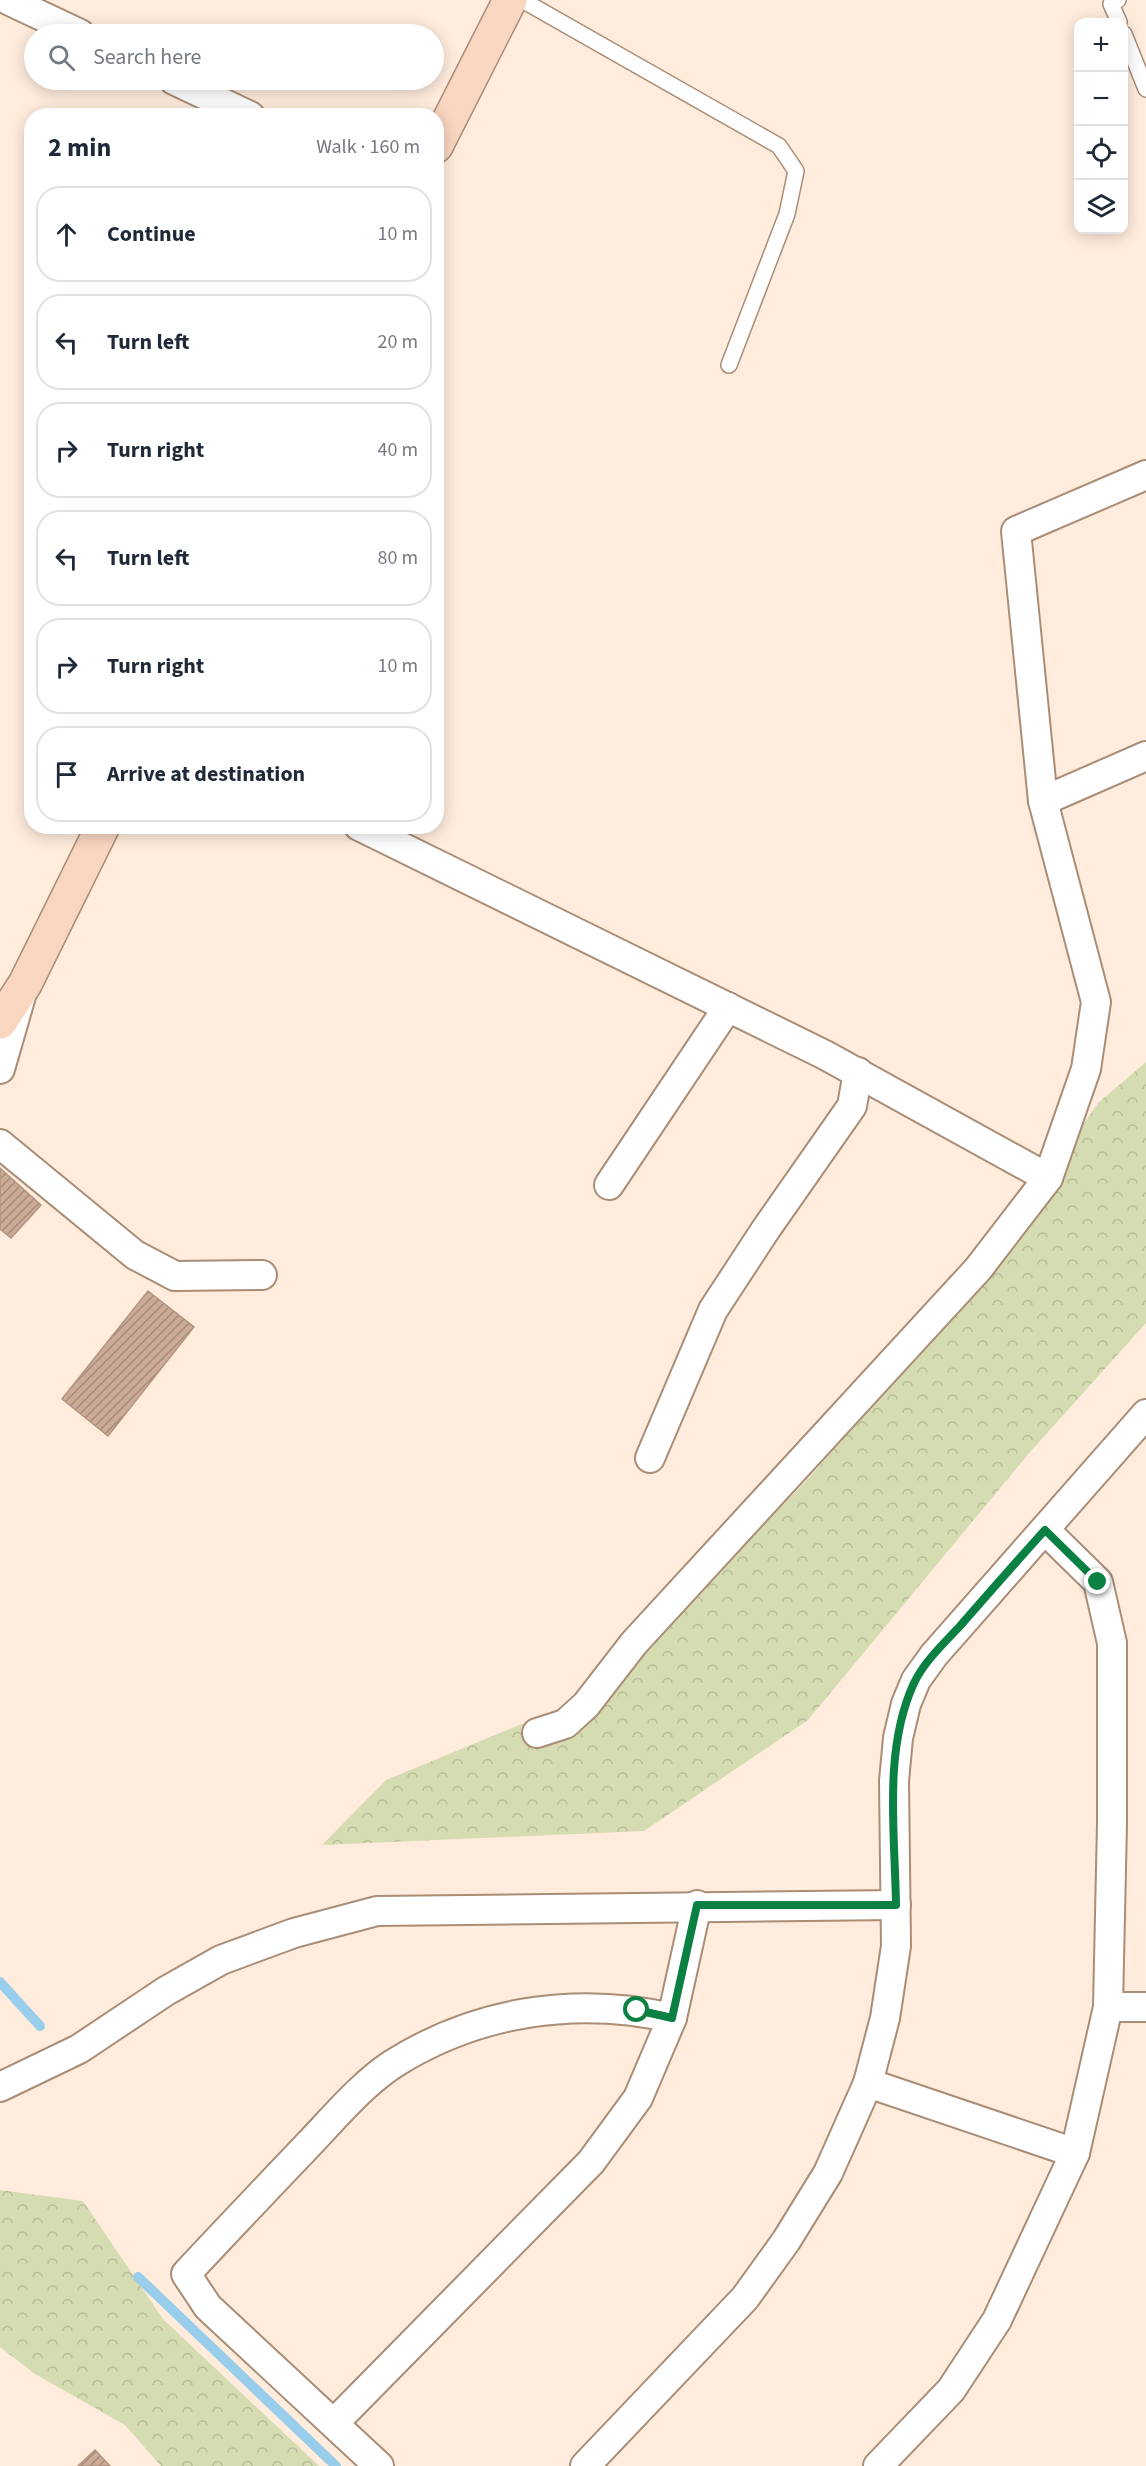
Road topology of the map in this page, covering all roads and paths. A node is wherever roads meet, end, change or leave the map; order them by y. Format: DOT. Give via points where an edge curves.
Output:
graph roads {
  1 [pos="8,0"];
  2 [pos="510,0"];
  3 [pos="522,0"];
  4 [pos="1118,0"];
  5 [pos="1117,18"];
  6 [pos="59,24"];
  7 [pos="1128,44"];
  8 [pos="1146,89"];
  9 [pos="195,90"];
  10 [pos="233,108"];
  11 [pos="444,130"];
  12 [pos="729,365"];
  13 [pos="1146,475"];
  14 [pos="1146,756"];
  15 [pos="1043,801"];
  16 [pos="99,834"];
  17 [pos="375,834"];
  18 [pos="25,984"];
  19 [pos="728,1007"];
  20 [pos="0,1022"];
  21 [pos="0,1069"];
  22 [pos="858,1072"];
  23 [pos="0,1144"];
  24 [pos="1048,1178"];
  25 [pos="609,1185"];
  26 [pos="262,1275"];
  27 [pos="1146,1414"];
  28 [pos="650,1458"];
  29 [pos="1045,1530"];
  30 [pos="537,1733"];
  31 [pos="697,1905"];
  32 [pos="896,1905"];
  33 [pos="1108,2007"];
  34 [pos="1146,2007"];
  35 [pos="672,2018"];
  36 [pos="868,2083"];
  37 [pos="0,2087"];
  38 [pos="1076,2153"];
  39 [pos="334,2423"];
  40 [pos="379,2466"];
  41 [pos="585,2466"];
  42 [pos="878,2466"];
  1 -- 6 [label="street"];
  2 -- 11 [label="street"];
  3 -- 12 [label="lane" via="779,146 796,171 787,214"];
  4 -- 5 [label="lane" via="1111,4"];
  7 -- 8 [label="lane"];
  9 -- 10 [label="street"];
  13 -- 15 [label="street" via="1016,531"];
  14 -- 15 [label="street"];
  15 -- 24 [label="street" via="1096,1002 1086,1069"];
  16 -- 18 [label="street"];
  17 -- 19 [label="street"];
  18 -- 20 [label="street"];
  18 -- 21 [label="street"];
  19 -- 22 [label="street"];
  19 -- 25 [label="street"];
  22 -- 24 [label="street"];
  22 -- 28 [label="street" via="852,1106 713,1310"];
  23 -- 26 [label="street" via="135,1255 175,1276"];
  24 -- 30 [label="street" via="978,1269 634,1643 586,1705 565,1724"];
  27 -- 29 [label="street"];
  29 -- 32 [label="street" via="934,1655 916,1680 906,1704 894,1781"];
  29 -- 33 [label="street" via="1098,1582 1112,1643"];
  31 -- 32 [label="street"];
  31 -- 35 [label="street"];
  31 -- 37 [label="street" via="377,1911 294,1933 221,1960 79,2049"];
  32 -- 36 [label="street" via="896,1946 888,1998"];
  33 -- 34 [label="street"];
  33 -- 38 [label="street"];
  35 -- 39 [label="street" via="638,2098 591,2162"];
  35 -- 39 [label="street" via="637,2010 571,2007 502,2016 445,2036 392,2065 353,2098 186,2274 208,2307"];
  36 -- 38 [label="street"];
  36 -- 41 [label="street" via="828,2173 745,2298"];
  38 -- 42 [label="street" via="997,2320 951,2390"];
  39 -- 40 [label="street"];
}
